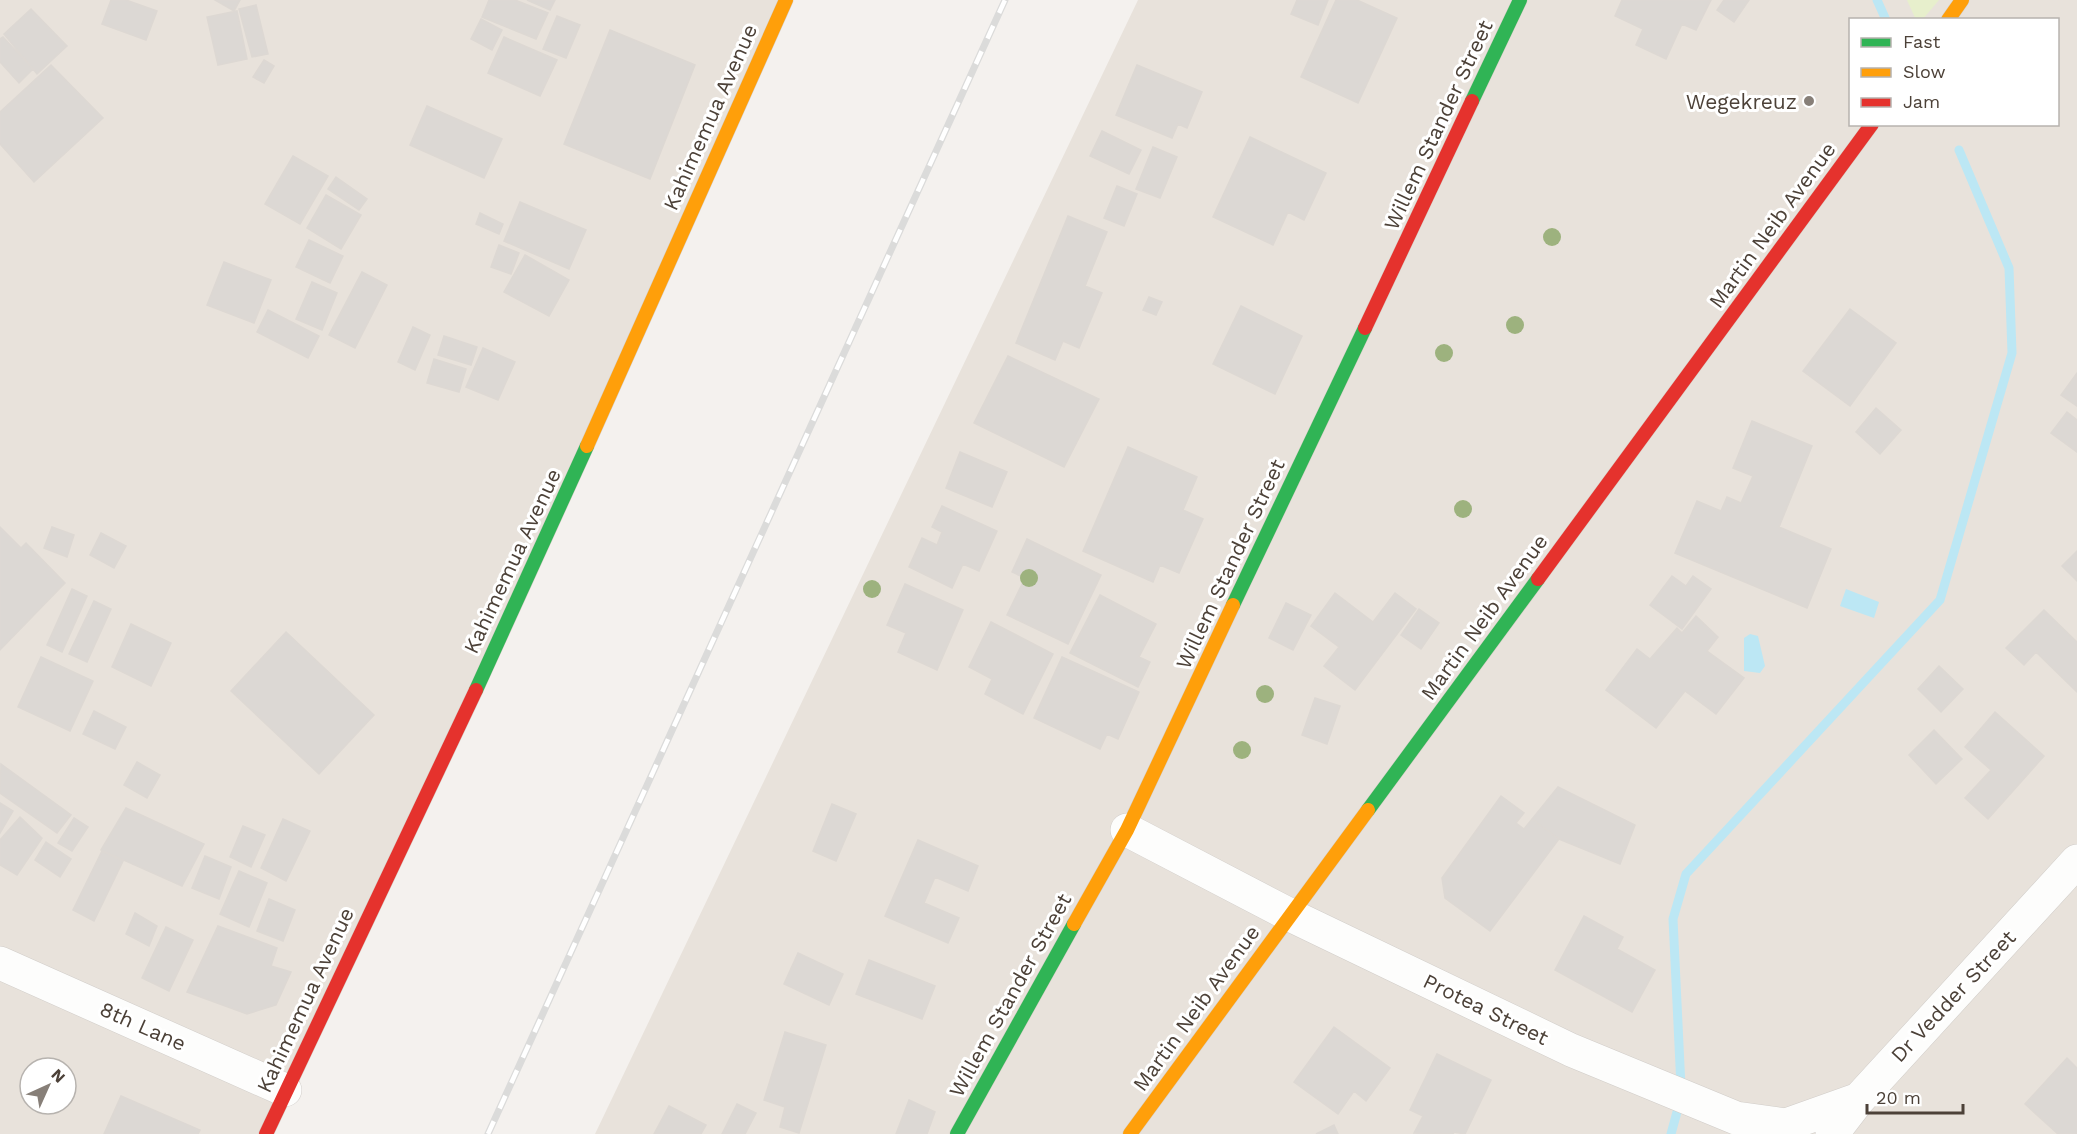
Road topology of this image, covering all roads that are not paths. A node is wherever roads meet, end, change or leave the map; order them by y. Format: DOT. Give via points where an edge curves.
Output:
graph roads {
  1 [pos="786,0"];
  2 [pos="1520,0"];
  3 [pos="1962,0"];
  4 [pos="1949,18"];
  5 [pos="1871,126"];
  6 [pos="1127,830"];
  7 [pos="2077,861"];
  8 [pos="1290,915"];
  9 [pos="0,963"];
  10 [pos="285,1090"];
  11 [pos="1859,1099"];
  12 [pos="266,1134"];
  13 [pos="957,1134"];
  14 [pos="1130,1134"];
  15 [pos="1832,1134"];
  1 -- 10 [label="street, Kahimemua Avenue" via="524,589"];
  2 -- 6 [label="street, Willem Stander Street"];
  3 -- 4 [label="street"];
  5 -- 8 [label="street, Martin Neib Avenue"];
  6 -- 8 [label="street, Protea Street"];
  6 -- 13 [label="street, Willem Stander Street"];
  7 -- 11 [label="street, Dr Vedder Street"];
  8 -- 11 [label="street, Protea Street" via="1571,1050 1736,1118 1786,1125"];
  8 -- 14 [label="street, Martin Neib Avenue"];
  9 -- 10 [label="street, 8th Lane"];
  10 -- 12 [label="street, Kahimemua Avenue"];
  11 -- 15 [label="street, Dr Vedder Street"];
}
